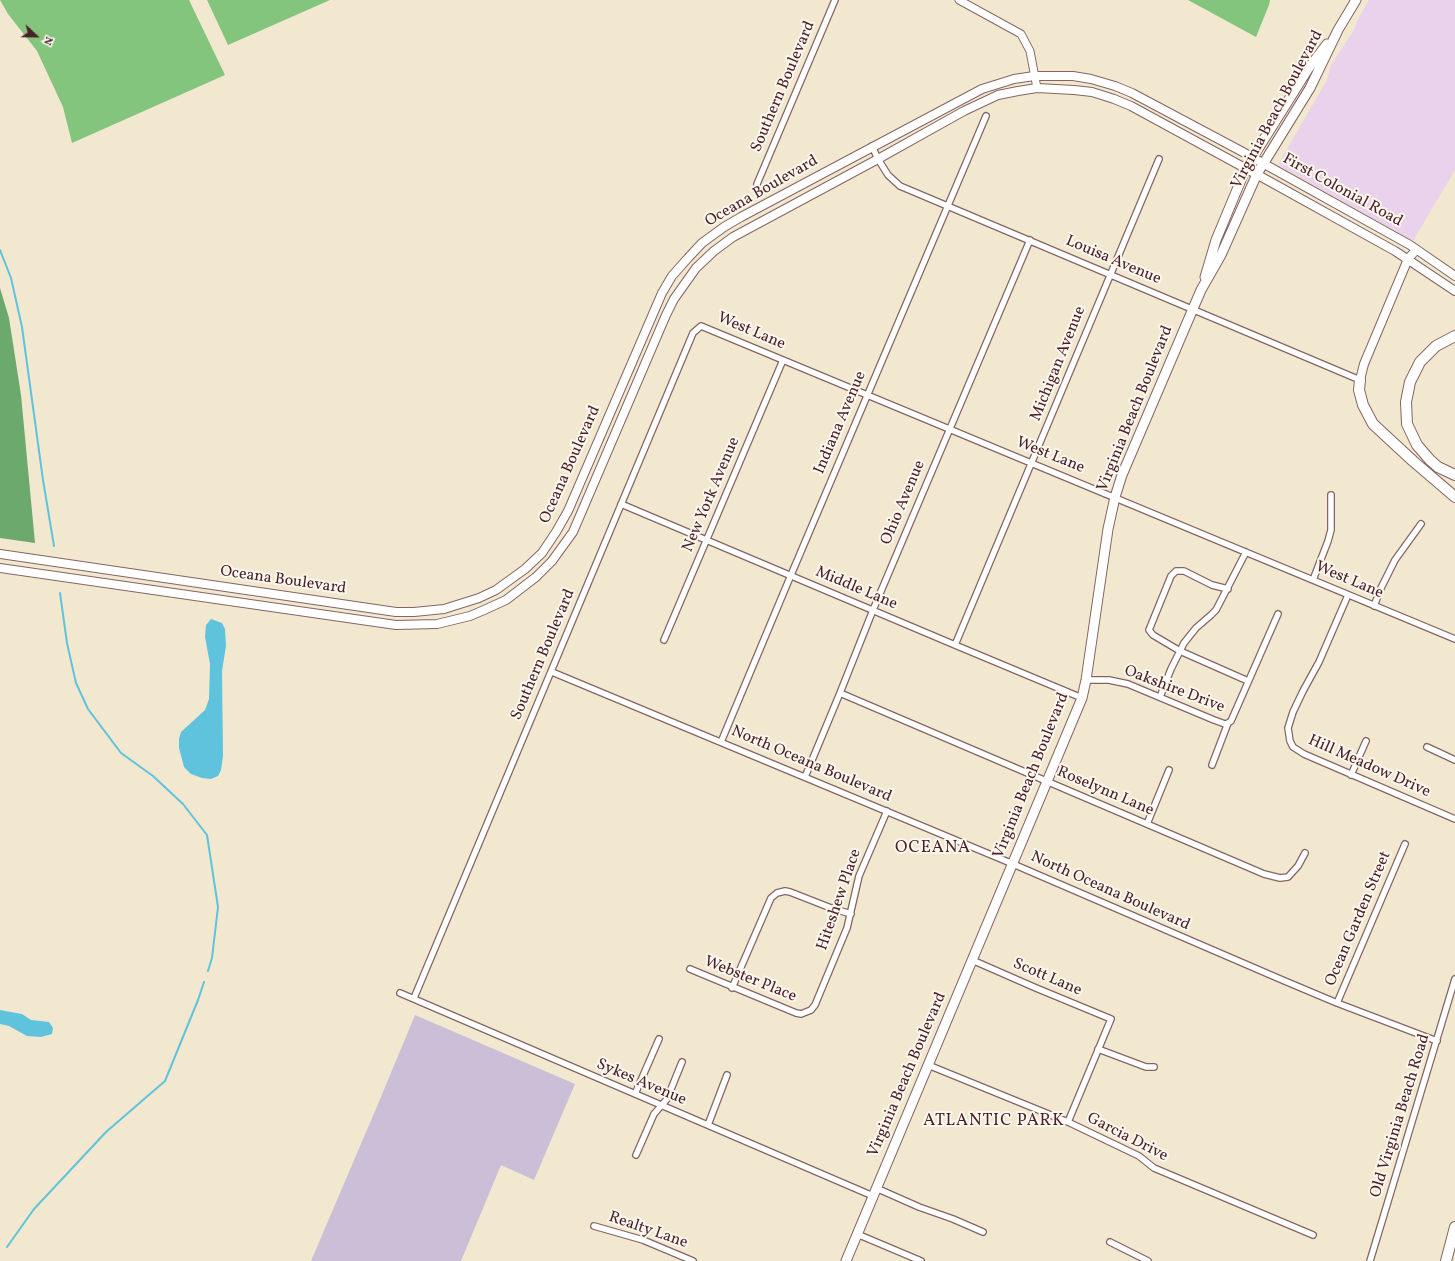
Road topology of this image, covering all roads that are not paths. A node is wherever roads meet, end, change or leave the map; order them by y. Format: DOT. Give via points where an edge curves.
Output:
graph roads {
  1 [pos="834,0"];
  2 [pos="959,0"];
  3 [pos="1356,0"];
  4 [pos="1338,30"];
  5 [pos="1034,76"];
  6 [pos="1037,88"];
  7 [pos="986,116"];
  8 [pos="872,146"];
  9 [pos="1253,157"];
  10 [pos="878,159"];
  11 [pos="1159,159"];
  12 [pos="1264,163"];
  13 [pos="1246,168"];
  14 [pos="1257,174"];
  15 [pos="756,184"];
  16 [pos="948,206"];
  17 [pos="1030,240"];
  18 [pos="1416,250"];
  19 [pos="1408,259"];
  20 [pos="1110,274"];
  21 [pos="1455,276"];
  22 [pos="1201,290"];
  23 [pos="1455,291"];
  24 [pos="1192,310"];
  25 [pos="701,326"];
  26 [pos="1455,336"];
  27 [pos="783,360"];
  28 [pos="1360,380"];
  29 [pos="867,395"];
  30 [pos="949,429"];
  31 [pos="1032,463"];
  32 [pos="1455,475"];
  33 [pos="1331,495"];
  34 [pos="1115,497"];
  35 [pos="1455,497"];
  36 [pos="621,504"];
  37 [pos="1421,524"];
  38 [pos="707,541"];
  39 [pos="1246,552"];
  40 [pos="0,554"];
  41 [pos="0,568"];
  42 [pos="791,575"];
  43 [pos="1313,580"];
  44 [pos="1228,590"];
  45 [pos="252,591"];
  46 [pos="1348,595"];
  47 [pos="480,598"];
  48 [pos="249,604"];
  49 [pos="1374,606"];
  50 [pos="484,610"];
  51 [pos="873,610"];
  52 [pos="1278,614"];
  53 [pos="1455,639"];
  54 [pos="664,640"];
  55 [pos="955,645"];
  56 [pos="1180,651"];
  57 [pos="552,672"];
  58 [pos="1086,680"];
  59 [pos="1248,681"];
  60 [pos="840,693"];
  61 [pos="1160,697"];
  62 [pos="1082,698"];
  63 [pos="1228,724"];
  64 [pos="1366,741"];
  65 [pos="722,742"];
  66 [pos="1427,747"];
  67 [pos="1455,760"];
  68 [pos="1212,765"];
  69 [pos="1169,770"];
  70 [pos="1351,775"];
  71 [pos="805,777"];
  72 [pos="1047,782"];
  73 [pos="887,811"];
  74 [pos="1455,819"];
  75 [pos="1147,824"];
  76 [pos="1405,844"];
  77 [pos="1305,853"];
  78 [pos="1013,864"];
  79 [pos="851,914"];
  80 [pos="972,960"];
  81 [pos="690,969"];
  82 [pos="827,976"];
  83 [pos="1455,979"];
  84 [pos="732,988"];
  85 [pos="400,993"];
  86 [pos="414,998"];
  87 [pos="1337,1003"];
  88 [pos="660,1039"];
  89 [pos="1437,1041"];
  90 [pos="1098,1049"];
  91 [pos="682,1062"];
  92 [pos="928,1065"];
  93 [pos="1154,1067"];
  94 [pos="727,1075"];
  95 [pos="635,1094"];
  96 [pos="662,1105"];
  97 [pos="1068,1122"];
  98 [pos="708,1125"];
  99 [pos="636,1155"];
  100 [pos="875,1192"];
  101 [pos="594,1226"];
  102 [pos="1455,1227"];
  103 [pos="983,1232"];
  104 [pos="857,1234"];
  105 [pos="1312,1235"];
  106 [pos="1110,1242"];
  107 [pos="693,1261"];
  108 [pos="846,1261"];
  109 [pos="921,1261"];
  110 [pos="1148,1261"];
  111 [pos="1370,1261"];
  112 [pos="1446,1261"];
  1 -- 15 [label="street, Southern Boulevard"];
  2 -- 5 [label="street" via="1021,34 1030,51"];
  3 -- 4 [label="main road, Virginia Beach Boulevard"];
  4 -- 9 [label="main road, Virginia Beach Boulevard" via="1308,68"];
  4 -- 12 [label="main road, Virginia Beach Boulevard" via="1314,81"];
  5 -- 6 [label="street"];
  5 -- 8 [label="main road, Oceana Boulevard" via="982,89"];
  5 -- 9 [label="main road, First Colonial Road" via="1073,76 1115,86 1150,101"];
  6 -- 10 [label="main road, Oceana Boulevard" via="998,95 982,102"];
  6 -- 13 [label="main road, First Colonial Road" via="1092,92 1114,99"];
  7 -- 16 [label="street, Indiana Avenue"];
  8 -- 10 [label="street, Louisa Avenue"];
  8 -- 47 [label="main road, Oceana Boulevard" via="724,227 702,243 672,276 654,310 568,511 556,532 542,553 525,569"];
  9 -- 12 [label="main road, First Colonial Road"];
  9 -- 13 [label="main road, Virginia Beach Boulevard"];
  10 -- 16 [label="street, Louisa Avenue" via="888,175 900,186"];
  10 -- 50 [label="main road, Oceana Boulevard" via="733,238 696,268 666,315 573,532 552,561 536,577 506,600"];
  11 -- 20 [label="street, Michigan Avenue"];
  12 -- 14 [label="main road, Virginia Beach Boulevard"];
  12 -- 18 [label="main road, First Colonial Road"];
  13 -- 14 [label="main road, First Colonial Road"];
  13 -- 22 [label="main road, Virginia Beach Boulevard" via="1212,251"];
  14 -- 19 [label="main road, First Colonial Road"];
  14 -- 22 [label="main road, Virginia Beach Boulevard" via="1221,255"];
  16 -- 17 [label="street, Louisa Avenue"];
  16 -- 29 [label="street, Indiana Avenue"];
  17 -- 20 [label="street, Louisa Avenue"];
  17 -- 30 [label="street, Ohio Avenue"];
  18 -- 19 [label="main road"];
  18 -- 21 [label="main road, First Colonial Road"];
  19 -- 23 [label="main road, First Colonial Road"];
  19 -- 28 [label="main road" via="1364,364"];
  20 -- 24 [label="street, Louisa Avenue"];
  20 -- 31 [label="street, Michigan Avenue"];
  22 -- 24 [label="main road, Virginia Beach Boulevard"];
  24 -- 28 [label="street, Louisa Avenue"];
  24 -- 34 [label="main road, Virginia Beach Boulevard"];
  25 -- 27 [label="street, West Lane"];
  25 -- 36 [label="street, Southern Boulevard" via="693,333"];
  26 -- 32 [label="highway" via="1436,346 1420,362 1410,382 1406,402 1407,424 1417,445 1438,467"];
  27 -- 29 [label="street, West Lane"];
  27 -- 38 [label="street, New York Avenue"];
  28 -- 35 [label="highway" via="1362,401 1373,424"];
  29 -- 30 [label="street, West Lane"];
  29 -- 42 [label="street, Indiana Avenue"];
  30 -- 31 [label="street, West Lane"];
  30 -- 51 [label="street, Ohio Avenue"];
  31 -- 34 [label="street, West Lane"];
  31 -- 55 [label="street, Michigan Avenue"];
  33 -- 43 [label="street" via="1331,530"];
  34 -- 39 [label="street, West Lane"];
  34 -- 58 [label="main road, Virginia Beach Boulevard" via="1104,550"];
  36 -- 38 [label="street, Middle Lane"];
  36 -- 57 [label="street, Southern Boulevard"];
  37 -- 49 [label="street" via="1395,560 1380,588"];
  38 -- 42 [label="street, Middle Lane"];
  38 -- 54 [label="street, New York Avenue"];
  39 -- 43 [label="street, West Lane"];
  39 -- 44 [label="street"];
  40 -- 45 [label="main road, Oceana Boulevard"];
  41 -- 48 [label="main road, Oceana Boulevard"];
  42 -- 51 [label="street, Middle Lane"];
  42 -- 65 [label="street, Indiana Avenue"];
  43 -- 46 [label="street, West Lane"];
  44 -- 56 [label="street" via="1216,610 1189,635"];
  44 -- 56 [label="street" via="1212,585 1184,570 1172,573 1149,630 1152,635"];
  45 -- 47 [label="main road, Oceana Boulevard" via="402,612 444,609"];
  45 -- 48 [label="main road"];
  46 -- 49 [label="street, West Lane"];
  46 -- 70 [label="street, Hill Meadow Drive" via="1319,662 1293,712 1288,728 1290,741 1297,750"];
  47 -- 50 [label="main road"];
  48 -- 50 [label="main road, Oceana Boulevard" via="396,625 426,625 457,620"];
  49 -- 53 [label="street, West Lane"];
  51 -- 55 [label="street, Middle Lane"];
  51 -- 60 [label="street, Ohio Avenue"];
  52 -- 59 [label="street"];
  55 -- 62 [label="street, Middle Lane"];
  56 -- 59 [label="street"];
  56 -- 61 [label="street"];
  57 -- 65 [label="street, North Oceana Boulevard"];
  57 -- 86 [label="street, Southern Boulevard"];
  58 -- 61 [label="street, Oakshire Drive" via="1117,681"];
  58 -- 62 [label="main road, Virginia Beach Boulevard"];
  59 -- 63 [label="street"];
  60 -- 71 [label="street, Ohio Avenue"];
  60 -- 72 [label="street, Roselynn Lane"];
  61 -- 63 [label="street, Oakshire Drive"];
  62 -- 72 [label="main road, Virginia Beach Boulevard"];
  63 -- 68 [label="street"];
  64 -- 70 [label="street"];
  65 -- 71 [label="street, North Oceana Boulevard"];
  66 -- 67 [label="street"];
  69 -- 75 [label="street"];
  70 -- 74 [label="street, Hill Meadow Drive"];
  71 -- 73 [label="street, North Oceana Boulevard"];
  72 -- 75 [label="street, Roselynn Lane"];
  72 -- 78 [label="main road, Virginia Beach Boulevard"];
  73 -- 78 [label="street, North Oceana Boulevard"];
  73 -- 79 [label="street, Hiteshew Place" via="859,876"];
  75 -- 77 [label="street, Roselynn Lane" via="1264,874 1280,878 1292,874"];
  76 -- 87 [label="street, Ocean Garden Street"];
  78 -- 80 [label="main road, Virginia Beach Boulevard"];
  78 -- 87 [label="street, North Oceana Boulevard"];
  79 -- 82 [label="street, Hiteshew Place"];
  79 -- 84 [label="street" via="790,892 777,893 771,898"];
  80 -- 90 [label="street, Scott Lane" via="1111,1019"];
  80 -- 92 [label="main road, Virginia Beach Boulevard"];
  81 -- 84 [label="street, Webster Place"];
  82 -- 84 [label="street, Webster Place" via="815,1005 811,1010 801,1014"];
  83 -- 89 [label="street, Old Virginia Beach Road"];
  85 -- 86 [label="street, Sykes Avenue"];
  86 -- 95 [label="street, Sykes Avenue"];
  87 -- 89 [label="street, North Oceana Boulevard"];
  88 -- 95 [label="street"];
  89 -- 111 [label="street, Old Virginia Beach Road"];
  90 -- 93 [label="street" via="1146,1067"];
  90 -- 97 [label="street"];
  91 -- 96 [label="street" via="670,1093"];
  92 -- 97 [label="street, Garcia Drive"];
  92 -- 100 [label="main road, Virginia Beach Boulevard"];
  94 -- 98 [label="street"];
  95 -- 96 [label="street, Sykes Avenue"];
  96 -- 98 [label="street, Sykes Avenue"];
  96 -- 99 [label="street" via="654,1114"];
  97 -- 105 [label="street, Garcia Drive" via="1139,1156 1154,1168"];
  98 -- 100 [label="street, Sykes Avenue"];
  100 -- 103 [label="street, Sykes Avenue" via="954,1219"];
  100 -- 104 [label="main road, Virginia Beach Boulevard"];
  101 -- 107 [label="street, Realty Lane" via="642,1240"];
  102 -- 112 [label="highway"];
  104 -- 108 [label="main road, Virginia Beach Boulevard"];
  104 -- 109 [label="street"];
  106 -- 110 [label="street"];
}
